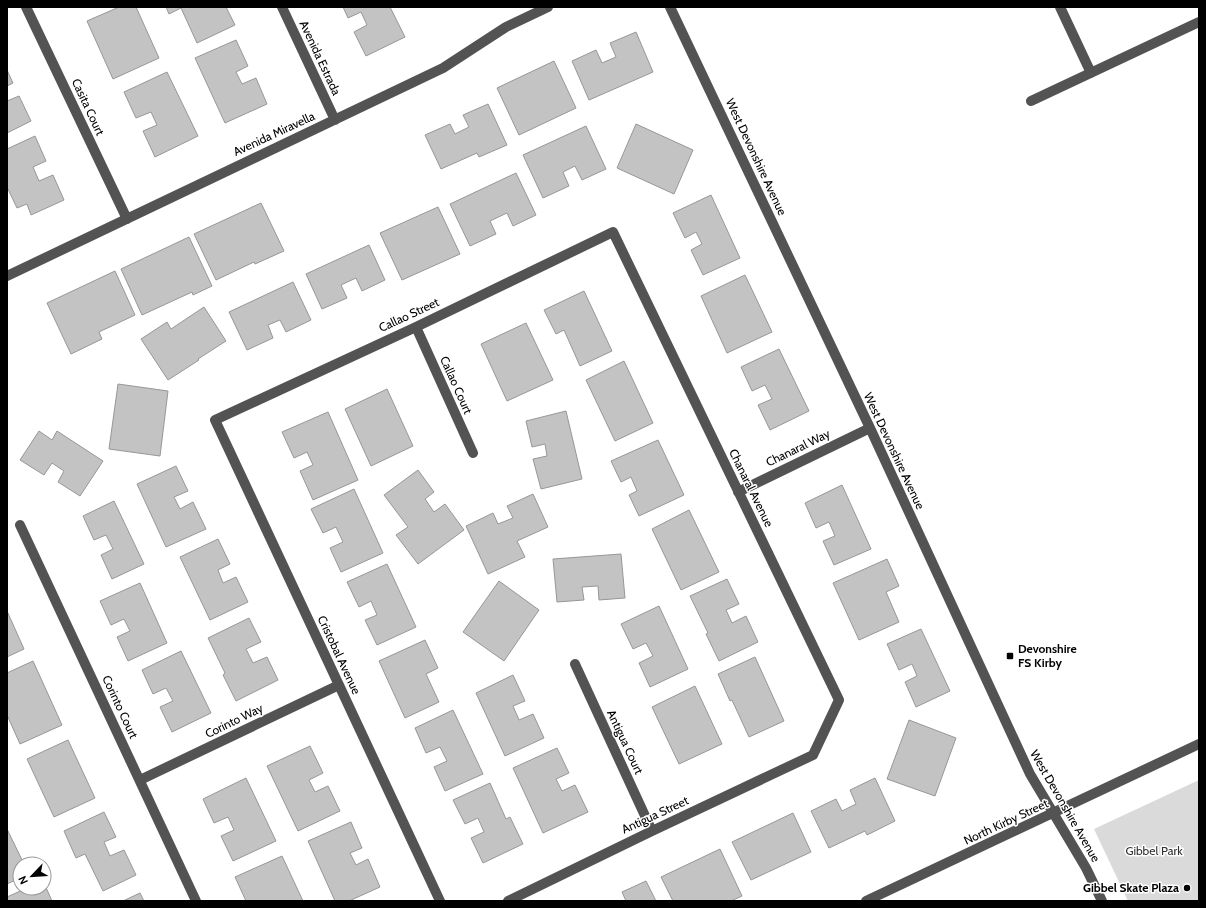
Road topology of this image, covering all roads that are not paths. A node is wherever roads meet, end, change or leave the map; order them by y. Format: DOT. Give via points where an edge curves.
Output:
graph roads {
  1 [pos="26,7"];
  2 [pos="282,7"];
  3 [pos="548,7"];
  4 [pos="670,7"];
  5 [pos="1060,7"];
  6 [pos="1199,22"];
  7 [pos="1091,73"];
  8 [pos="1031,101"];
  9 [pos="335,120"];
  10 [pos="127,219"];
  11 [pos="613,232"];
  12 [pos="7,276"];
  13 [pos="416,327"];
  14 [pos="215,420"];
  15 [pos="870,428"];
  16 [pos="473,453"];
  17 [pos="738,492"];
  18 [pos="20,525"];
  19 [pos="575,664"];
  20 [pos="339,685"];
  21 [pos="1199,744"];
  22 [pos="813,755"];
  23 [pos="140,780"];
  24 [pos="1053,814"];
  25 [pos="652,831"];
  26 [pos="196,901"];
  27 [pos="440,901"];
  28 [pos="508,901"];
  29 [pos="866,901"];
  30 [pos="1102,901"];
  1 -- 10 [label="street, Casita Court"];
  2 -- 9 [label="street, Avenida Estrada"];
  3 -- 9 [label="street, Avenida Miravella" via="506,27 443,68"];
  4 -- 15 [label="street, West Devonshire Avenue"];
  5 -- 7 [label="street"];
  6 -- 7 [label="street"];
  7 -- 8 [label="street"];
  9 -- 10 [label="street, Avenida Miravella"];
  10 -- 12 [label="street, Avenida Miravella"];
  11 -- 13 [label="street, Callao Street"];
  11 -- 17 [label="street, Chanaral Avenue"];
  13 -- 14 [label="street, Callao Street"];
  13 -- 16 [label="street, Callao Court"];
  14 -- 20 [label="street, Cristobal Avenue"];
  15 -- 17 [label="street, Chanaral Way"];
  15 -- 24 [label="street, West Devonshire Avenue" via="1030,774"];
  17 -- 22 [label="street, Chanaral Avenue" via="839,700"];
  18 -- 23 [label="street, Corinto Court"];
  19 -- 25 [label="street, Antigua Court"];
  20 -- 23 [label="street, Corinto Way"];
  20 -- 27 [label="street, Cristobal Avenue"];
  21 -- 24 [label="street, North Kirby Street"];
  22 -- 25 [label="street, Antigua Street"];
  23 -- 26 [label="street, Corinto Court"];
  24 -- 29 [label="street, North Kirby Street"];
  24 -- 30 [label="street, West Devonshire Avenue" via="1086,868"];
  25 -- 28 [label="street, Antigua Street"];
}
